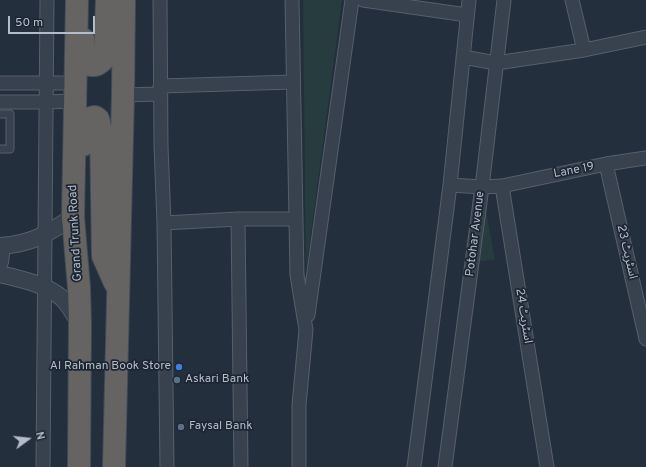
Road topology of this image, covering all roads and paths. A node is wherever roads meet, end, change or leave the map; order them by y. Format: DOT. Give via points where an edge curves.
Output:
graph roads {
  1 [pos="46,0"];
  2 [pos="77,0"];
  3 [pos="85,0"];
  4 [pos="106,0"];
  5 [pos="124,0"];
  6 [pos="160,0"];
  7 [pos="292,0"];
  8 [pos="352,0"];
  9 [pos="363,0"];
  10 [pos="469,0"];
  11 [pos="504,0"];
  12 [pos="572,0"];
  13 [pos="467,16"];
  14 [pos="646,37"];
  15 [pos="584,50"];
  16 [pos="463,57"];
  17 [pos="496,63"];
  18 [pos="294,82"];
  19 [pos="0,83"];
  20 [pos="46,83"];
  21 [pos="160,90"];
  22 [pos="74,92"];
  23 [pos="123,95"];
  24 [pos="0,102"];
  25 [pos="46,102"];
  26 [pos="0,114"];
  27 [pos="0,149"];
  28 [pos="646,158"];
  29 [pos="606,164"];
  30 [pos="450,185"];
  31 [pos="502,186"];
  32 [pos="482,187"];
  33 [pos="73,217"];
  34 [pos="238,218"];
  35 [pos="296,219"];
  36 [pos="164,223"];
  37 [pos="45,235"];
  38 [pos="1,246"];
  39 [pos="0,262"];
  40 [pos="0,274"];
  41 [pos="45,288"];
  42 [pos="79,288"];
  43 [pos="118,290"];
  44 [pos="80,324"];
  45 [pos="306,330"];
  46 [pos="646,339"];
  47 [pos="43,467"];
  48 [pos="79,467"];
  49 [pos="114,467"];
  50 [pos="167,467"];
  51 [pos="241,467"];
  52 [pos="299,467"];
  53 [pos="414,467"];
  54 [pos="445,467"];
  55 [pos="547,467"];
  1 -- 20 [label="street"];
  2 -- 22 [label="highway, Grand Trunk Road"];
  3 -- 4 [label="highway" via="84,57 87,64 92,66 98,65 104,58"];
  5 -- 23 [label="highway"];
  6 -- 21 [label="street"];
  7 -- 18 [label="street"];
  8 -- 45 [label="street"];
  9 -- 13 [label="street"];
  10 -- 13 [label="street"];
  11 -- 17 [label="street, Potohar Avenue"];
  12 -- 15 [label="street"];
  13 -- 16 [label="street"];
  14 -- 15 [label="street"];
  15 -- 17 [label="street"];
  16 -- 17 [label="street"];
  16 -- 30 [label="street"];
  17 -- 32 [label="street, Potohar Avenue"];
  18 -- 21 [label="street"];
  18 -- 35 [label="street"];
  19 -- 20 [label="street"];
  20 -- 22 [label="street"];
  20 -- 25 [label="street"];
  21 -- 23 [label="street"];
  21 -- 36 [label="street"];
  22 -- 25 [label="street"];
  22 -- 33 [label="highway, Grand Trunk Road"];
  23 -- 43 [label="highway"];
  24 -- 25 [label="street"];
  25 -- 37 [label="street"];
  26 -- 27 [label="lane" via="10,114 10,149"];
  28 -- 29 [label="street, Lane 19"];
  29 -- 31 [label="street, Lane 19"];
  29 -- 46 [label="street, اسٹریٹ 23"];
  30 -- 32 [label="street"];
  30 -- 53 [label="street"];
  31 -- 32 [label="street"];
  31 -- 55 [label="street, اسٹریٹ 24"];
  32 -- 54 [label="street, Potohar Avenue"];
  33 -- 37 [label="street"];
  33 -- 42 [label="highway, Grand Trunk Road"];
  34 -- 35 [label="street"];
  34 -- 36 [label="street"];
  34 -- 51 [label="street"];
  35 -- 45 [label="street" via="297,275"];
  36 -- 50 [label="street"];
  37 -- 38 [label="street"];
  37 -- 41 [label="street"];
  38 -- 39 [label="street"];
  40 -- 41 [label="street"];
  41 -- 44 [label="street" via="62,298"];
  41 -- 47 [label="street"];
  42 -- 43 [label="highway" via="83,233 83,130 86,120 95,117 100,124 103,256"];
  42 -- 44 [label="highway, Grand Trunk Road"];
  43 -- 49 [label="highway"];
  44 -- 48 [label="highway, Grand Trunk Road"];
  45 -- 52 [label="street" via="300,405"];
}
